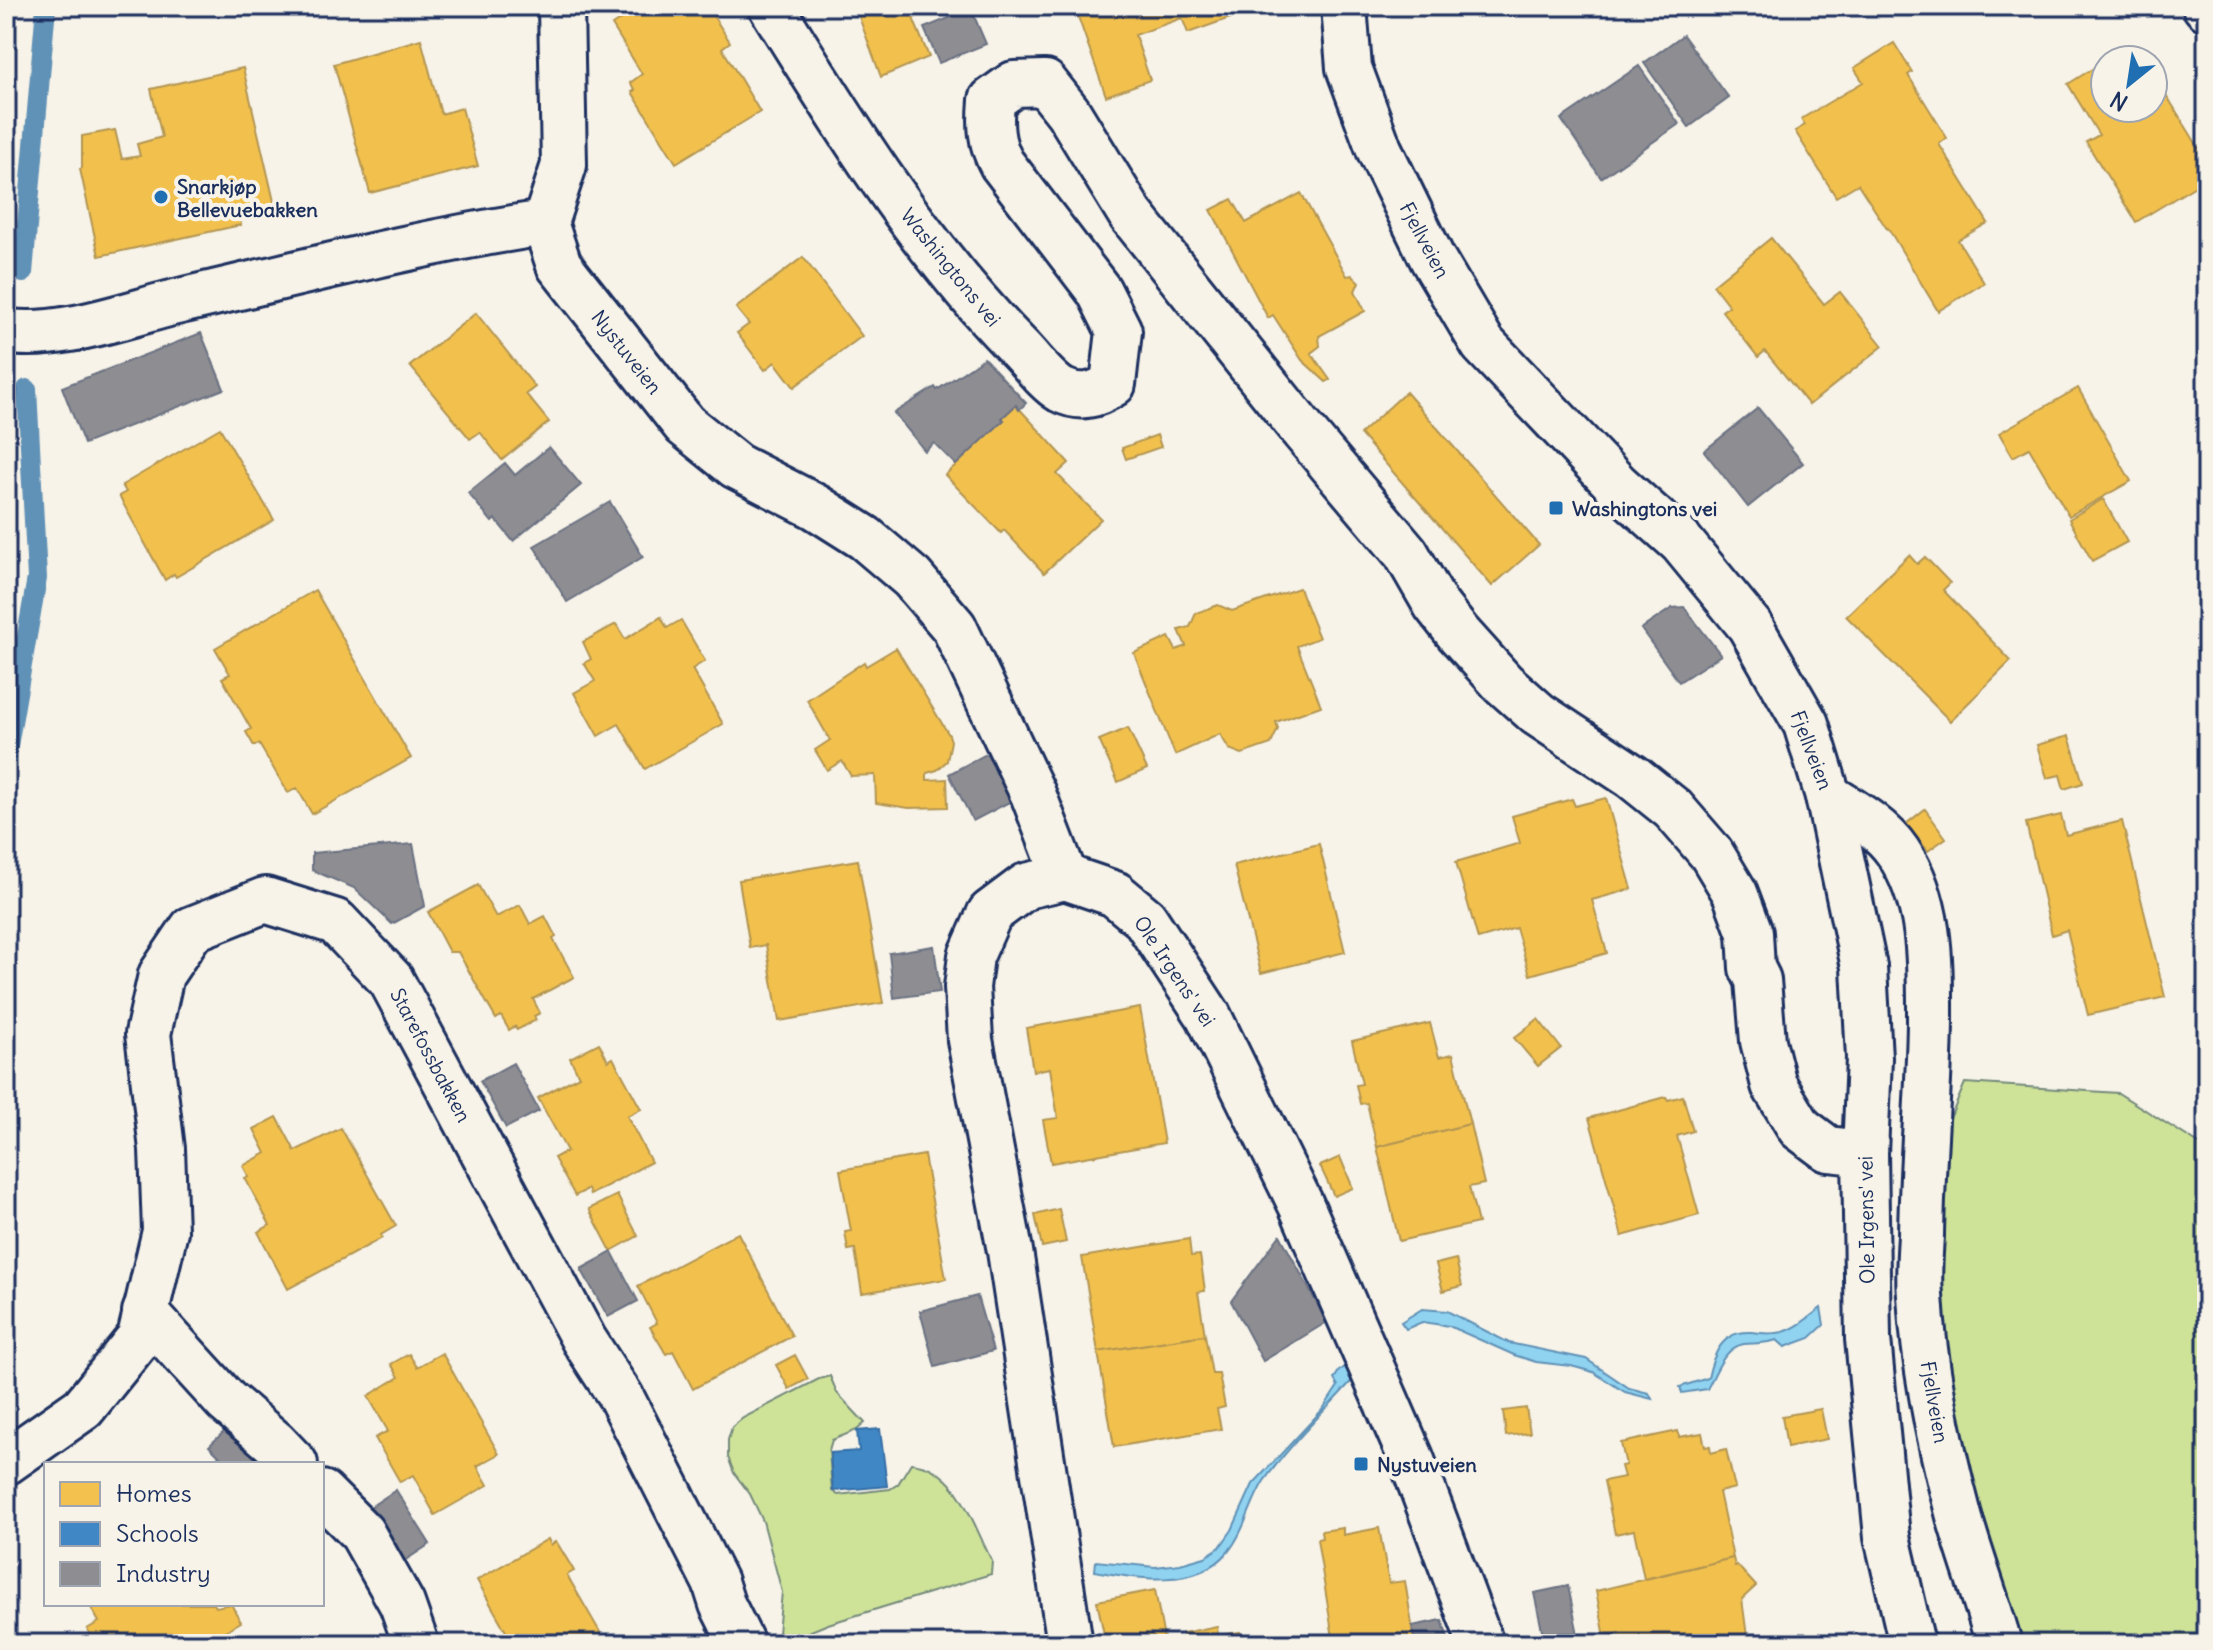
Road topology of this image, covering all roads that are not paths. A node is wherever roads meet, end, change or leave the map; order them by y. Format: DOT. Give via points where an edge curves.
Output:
graph roads {
  1 [pos="561,6"];
  2 [pos="771,6"];
  3 [pos="1344,6"];
  4 [pos="545,223"];
  5 [pos="6,331"];
  6 [pos="1828,796"];
  7 [pos="1065,877"];
  8 [pos="1865,1153"];
  9 [pos="145,1312"];
  10 [pos="6,1462"];
  11 [pos="293,1462"];
  12 [pos="324,1495"];
  13 [pos="416,1644"];
  14 [pos="742,1644"];
  15 [pos="1070,1644"];
  16 [pos="1481,1644"];
  17 [pos="1912,1644"];
  18 [pos="1999,1644"];
  1 -- 4 [label="street" via="564,165"];
  2 -- 8 [label="street, Washingtons vei" via="840,118 936,255 1059,389 1094,395 1113,384 1119,331 1099,291 1002,164 990,127 992,100 1014,84 1045,83 1131,215 1406,553 1458,633 1538,714 1673,809 1711,853 1735,893 1750,933 1763,1041 1774,1085 1800,1128 1828,1149"];
  3 -- 6 [label="street, Fjellveien" via="1349,68 1379,149 1432,258 1483,344 1617,485 1681,542 1750,626 1806,724"];
  4 -- 5 [label="street" via="404,249 88,324 22,334"];
  4 -- 7 [label="street, Nystuveien" via="559,265 685,425 736,466 865,538 912,578 954,627 1033,794"];
  6 -- 8 [label="street, Ole Irgens' vei" via="1864,967 1869,1058"];
  6 -- 18 [label="street, Fjellveien" via="1861,816 1897,850 1924,910 1930,1005 1920,1295 1942,1444"];
  7 -- 15 [label="street" via="1026,886 990,913 971,956 967,987 970,1040 1010,1251"];
  7 -- 16 [label="street, Ole Irgens' vei" via="1115,894 1145,919 1208,1015 1301,1205 1405,1444"];
  8 -- 17 [label="street, Ole Irgens' vei" via="1868,1339 1876,1440 1887,1537"];
  9 -- 10 [label="street, Starefossbakken" via="140,1337 83,1408"];
  9 -- 11 [label="street" via="226,1401"];
  9 -- 14 [label="street, Starefossbakken" via="165,1231 162,1149 148,1034 161,975 192,929 265,900 336,922 391,980 584,1340 621,1397"];
  12 -- 13 [label="street" via="362,1533 402,1604"];
}
